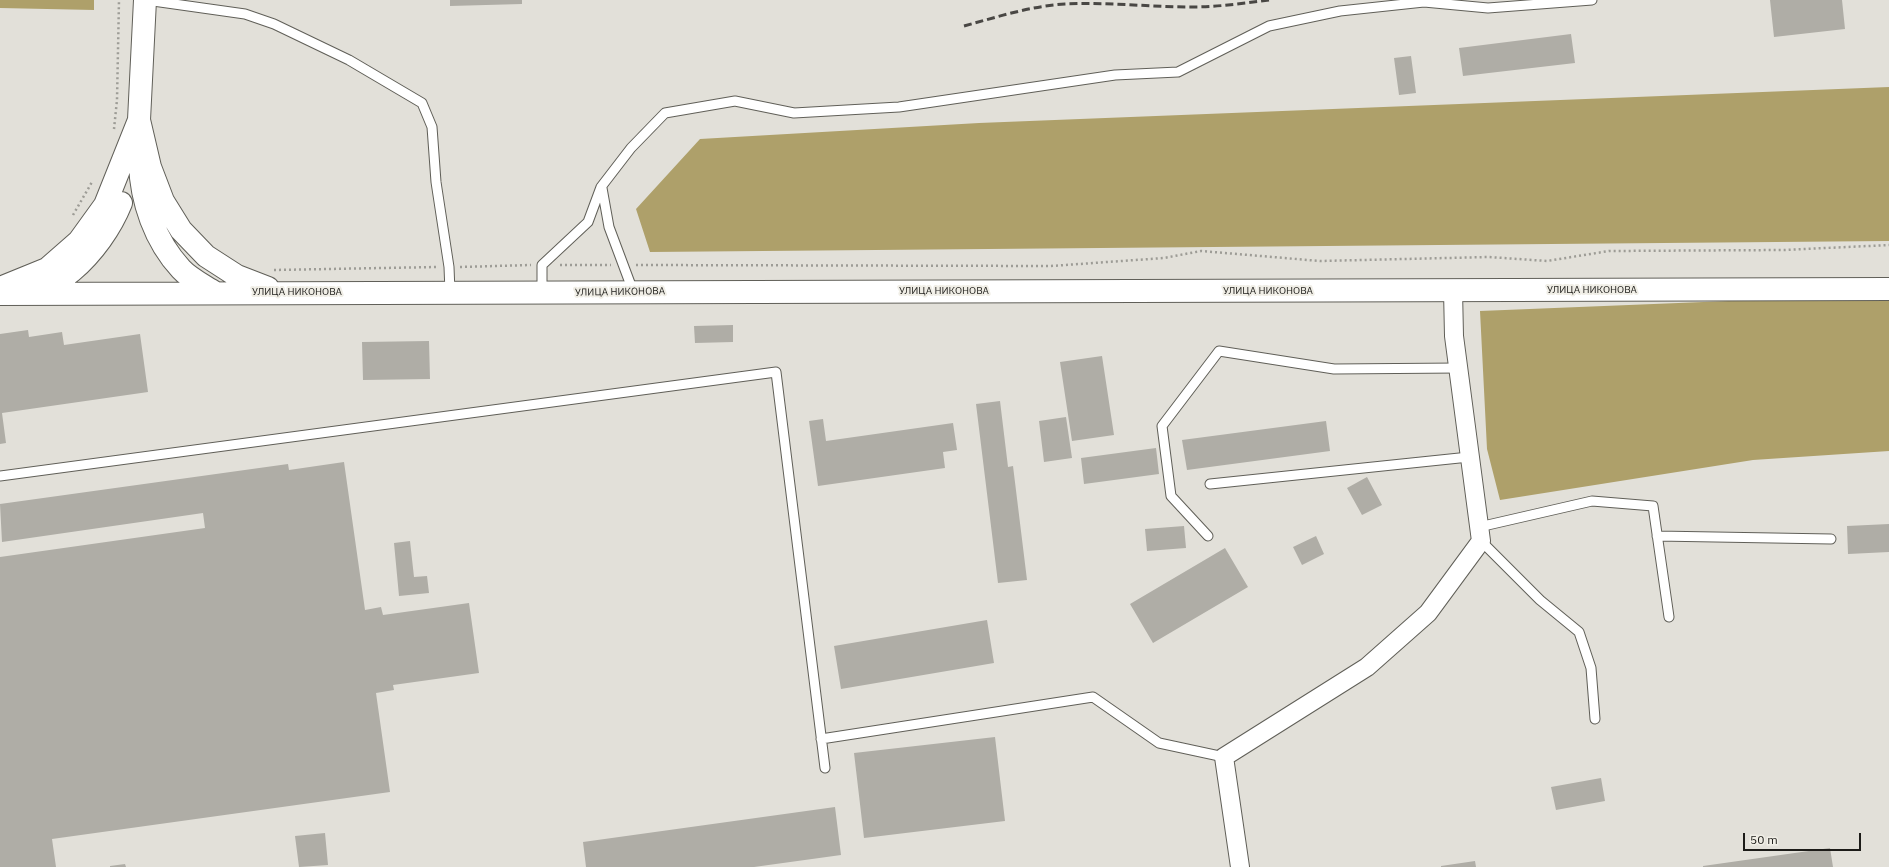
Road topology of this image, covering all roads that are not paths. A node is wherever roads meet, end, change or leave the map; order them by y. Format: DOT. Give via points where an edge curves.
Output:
graph roads {
  1 [pos="145,0"];
  2 [pos="1592,0"];
  3 [pos="139,120"];
  4 [pos="601,187"];
  5 [pos="0,288"];
  6 [pos="1889,289"];
  7 [pos="1453,290"];
  8 [pos="633,291"];
  9 [pos="214,292"];
  10 [pos="276,292"];
  11 [pos="450,292"];
  12 [pos="38,293"];
  13 [pos="542,293"];
  14 [pos="0,294"];
  15 [pos="1459,368"];
  16 [pos="1469,457"];
  17 [pos="0,476"];
  18 [pos="1210,484"];
  19 [pos="1480,534"];
  20 [pos="1208,536"];
  21 [pos="1657,536"];
  22 [pos="1831,539"];
  23 [pos="1669,617"];
  24 [pos="1595,719"];
  25 [pos="821,739"];
  26 [pos="1224,757"];
  27 [pos="825,768"];
  28 [pos="1240,867"];
  1 -- 3 [label="main road"];
  1 -- 11 [label="lane" via="245,14 274,24 349,60 422,103 432,127"];
  2 -- 4 [label="lane" via="1488,8 1424,2 1340,11 1269,26 1178,72 1116,75 900,107 794,113 735,101 665,113 631,148"];
  3 -- 5 [label="main road" via="105,205 79,241 47,269"];
  3 -- 9 [label="main road" via="140,178 150,216 163,245 181,270"];
  3 -- 10 [label="main road" via="163,201 181,230 206,256 237,276"];
  3 -- 12 [label="main road" via="130,179 117,213 98,243 72,270"];
  4 -- 8 [label="lane" via="609,228"];
  4 -- 13 [label="lane" via="588,222 542,265"];
  6 -- 7 [label="main road, УЛИЦА НИКОНОВА"];
  7 -- 8 [label="main road, УЛИЦА НИКОНОВА"];
  7 -- 15 [label="street" via="1454,336"];
  8 -- 13 [label="main road, УЛИЦА НИКОНОВА"];
  9 -- 10 [label="main road, УЛИЦА НИКОНОВА"];
  9 -- 12 [label="main road, УЛИЦА НИКОНОВА"];
  10 -- 11 [label="main road, УЛИЦА НИКОНОВА"];
  11 -- 13 [label="main road, УЛИЦА НИКОНОВА"];
  12 -- 14 [label="main road, УЛИЦА НИКОНОВА"];
  15 -- 16 [label="street"];
  15 -- 20 [label="lane" via="1334,369 1219,352 1162,426 1171,496"];
  16 -- 18 [label="lane"];
  16 -- 19 [label="street"];
  17 -- 25 [label="lane" via="776,372"];
  19 -- 21 [label="lane" via="1592,501 1653,506"];
  19 -- 24 [label="lane" via="1540,600 1580,632 1591,668"];
  19 -- 26 [label="street" via="1428,613 1367,667"];
  21 -- 22 [label="lane"];
  21 -- 23 [label="lane"];
  25 -- 26 [label="lane" via="1093,697 1159,743"];
  25 -- 27 [label="lane"];
  26 -- 28 [label="street"];
}
